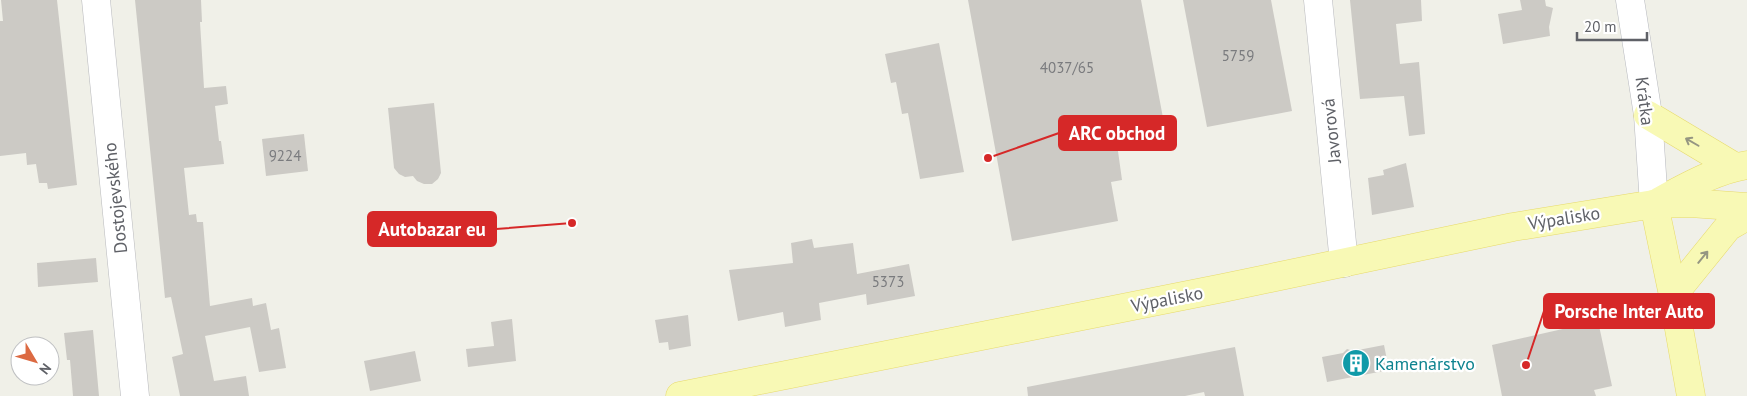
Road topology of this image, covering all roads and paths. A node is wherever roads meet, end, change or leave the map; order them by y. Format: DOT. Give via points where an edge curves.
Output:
graph roads {
  1 [pos="96,0"];
  2 [pos="1318,0"];
  3 [pos="1630,0"];
  4 [pos="1648,115"];
  5 [pos="1741,166"];
  6 [pos="1654,204"];
  7 [pos="1747,207"];
  8 [pos="1747,216"];
  9 [pos="1344,263"];
  10 [pos="1673,295"];
  11 [pos="135,396"];
  12 [pos="680,396"];
  13 [pos="1691,396"];
  1 -- 11 [label="street, Dostojevského"];
  2 -- 9 [label="street, Javorová"];
  3 -- 4 [label="street, Krátka"];
  5 -- 4 [label="main road, one-way"];
  4 -- 6 [label="street, Krátka"];
  5 -- 6 [label="main road, Výpalisko" via="1686,187"];
  6 -- 7 [label="main road, Výpalisko"];
  6 -- 9 [label="main road, Výpalisko" via="1513,227"];
  6 -- 10 [label="main road"];
  10 -- 8 [label="main road, one-way" via="1728,227"];
  9 -- 12 [label="main road, Výpalisko"];
  10 -- 13 [label="main road"];
}
